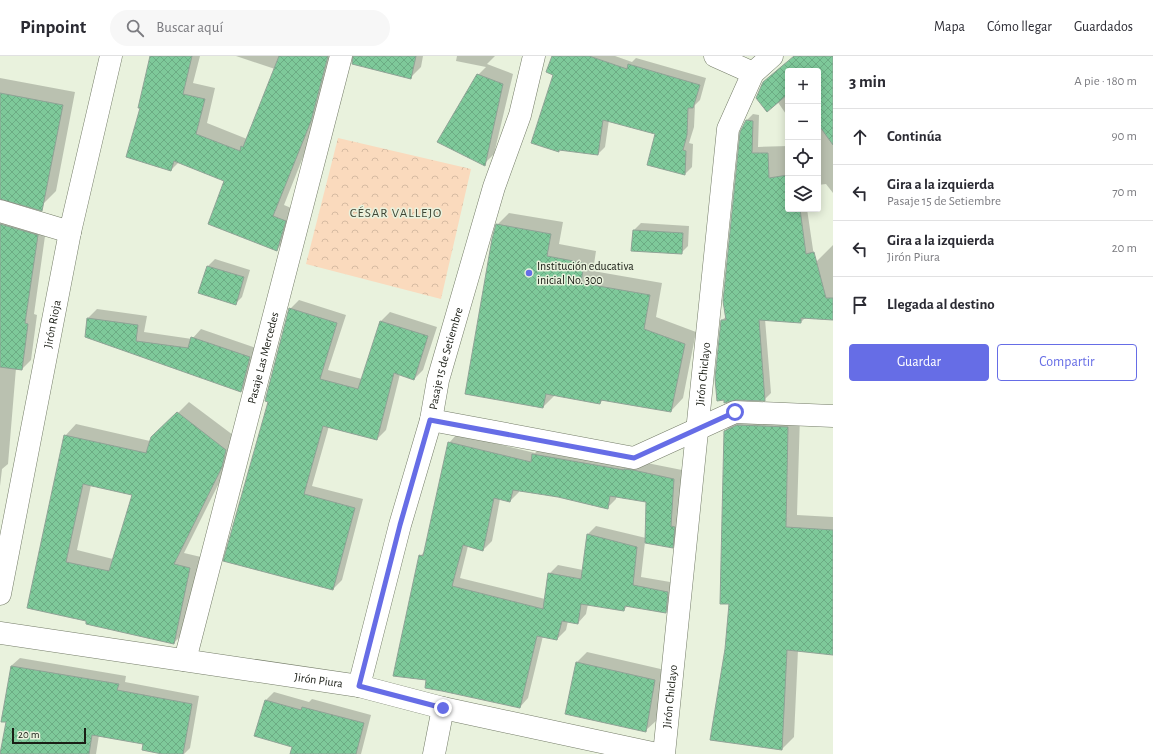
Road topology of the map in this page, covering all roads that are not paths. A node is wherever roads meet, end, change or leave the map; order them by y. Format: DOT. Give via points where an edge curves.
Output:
graph roads {
  1 [pos="111,56"];
  2 [pos="340,56"];
  3 [pos="534,56"];
  4 [pos="715,56"];
  5 [pos="772,56"];
  6 [pos="753,73"];
  7 [pos="0,211"];
  8 [pos="70,232"];
  9 [pos="833,416"];
  10 [pos="430,420"];
  11 [pos="697,429"];
  12 [pos="0,594"];
  13 [pos="0,633"];
  14 [pos="185,660"];
  15 [pos="359,686"];
  16 [pos="443,708"];
  17 [pos="434,754"];
  18 [pos="657,754"];
  19 [pos="664,754"];
  1 -- 8 [label="street, Jirón Rioja"];
  2 -- 14 [label="street, Pasaje Las Mercedes"];
  3 -- 10 [label="street, Pasaje 15 de Setiembre" via="520,115 494,186 438,380"];
  4 -- 6 [label="street"];
  5 -- 6 [label="street, Jirón Chiclayo"];
  6 -- 11 [label="street, Jirón Chiclayo" via="728,129"];
  7 -- 8 [label="street"];
  8 -- 12 [label="street, Jirón Rioja"];
  9 -- 11 [label="street" via="735,412"];
  10 -- 11 [label="street" via="634,458"];
  10 -- 15 [label="street, Pasaje 15 de Setiembre"];
  11 -- 19 [label="street, Jirón Chiclayo"];
  13 -- 14 [label="street, Jirón Piura"];
  14 -- 15 [label="street, Jirón Piura"];
  15 -- 16 [label="street, Jirón Piura"];
  16 -- 17 [label="street"];
  16 -- 18 [label="street, Jirón Piura"];
}
